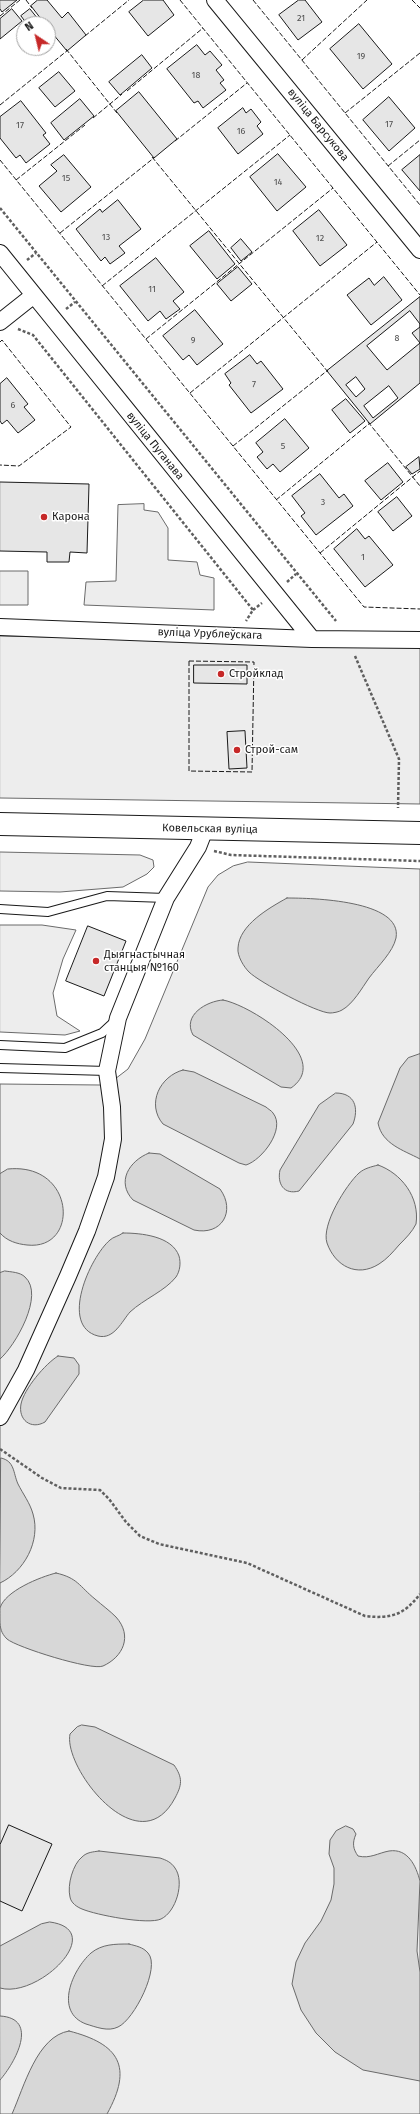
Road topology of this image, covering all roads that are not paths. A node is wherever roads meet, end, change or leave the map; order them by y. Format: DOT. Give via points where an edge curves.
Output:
graph roads {
  1 [pos="215,0"];
  2 [pos="420,250"];
  3 [pos="0,253"];
  4 [pos="34,295"];
  5 [pos="3,319"];
  6 [pos="0,627"];
  7 [pos="312,639"];
  8 [pos="420,640"];
  9 [pos="0,824"];
  10 [pos="205,829"];
  11 [pos="419,834"];
  12 [pos="166,898"];
  13 [pos="0,909"];
  14 [pos="118,1018"];
  15 [pos="0,1045"];
  16 [pos="0,1068"];
  17 [pos="107,1071"];
  18 [pos="0,1417"];
  1 -- 2 [label="street, вуліца Барсукова"];
  3 -- 4 [label="street, вуліца Пуганава"];
  4 -- 5 [label="street"];
  4 -- 7 [label="street, вуліца Пуганава"];
  6 -- 7 [label="street, вуліца Урублеўскага"];
  7 -- 8 [label="street, вуліца Урублеўскага"];
  9 -- 10 [label="highway, Ковельская вуліца"];
  10 -- 11 [label="highway, Ковельская вуліца"];
  10 -- 12 [label="street" via="198,846"];
  12 -- 13 [label="lane" via="107,896 48,912"];
  12 -- 14 [label="street"];
  14 -- 15 [label="lane" via="102,1033 65,1048"];
  14 -- 17 [label="street"];
  16 -- 17 [label="lane"];
  17 -- 18 [label="street" via="113,1139 106,1177 68,1276 26,1370"];
}
